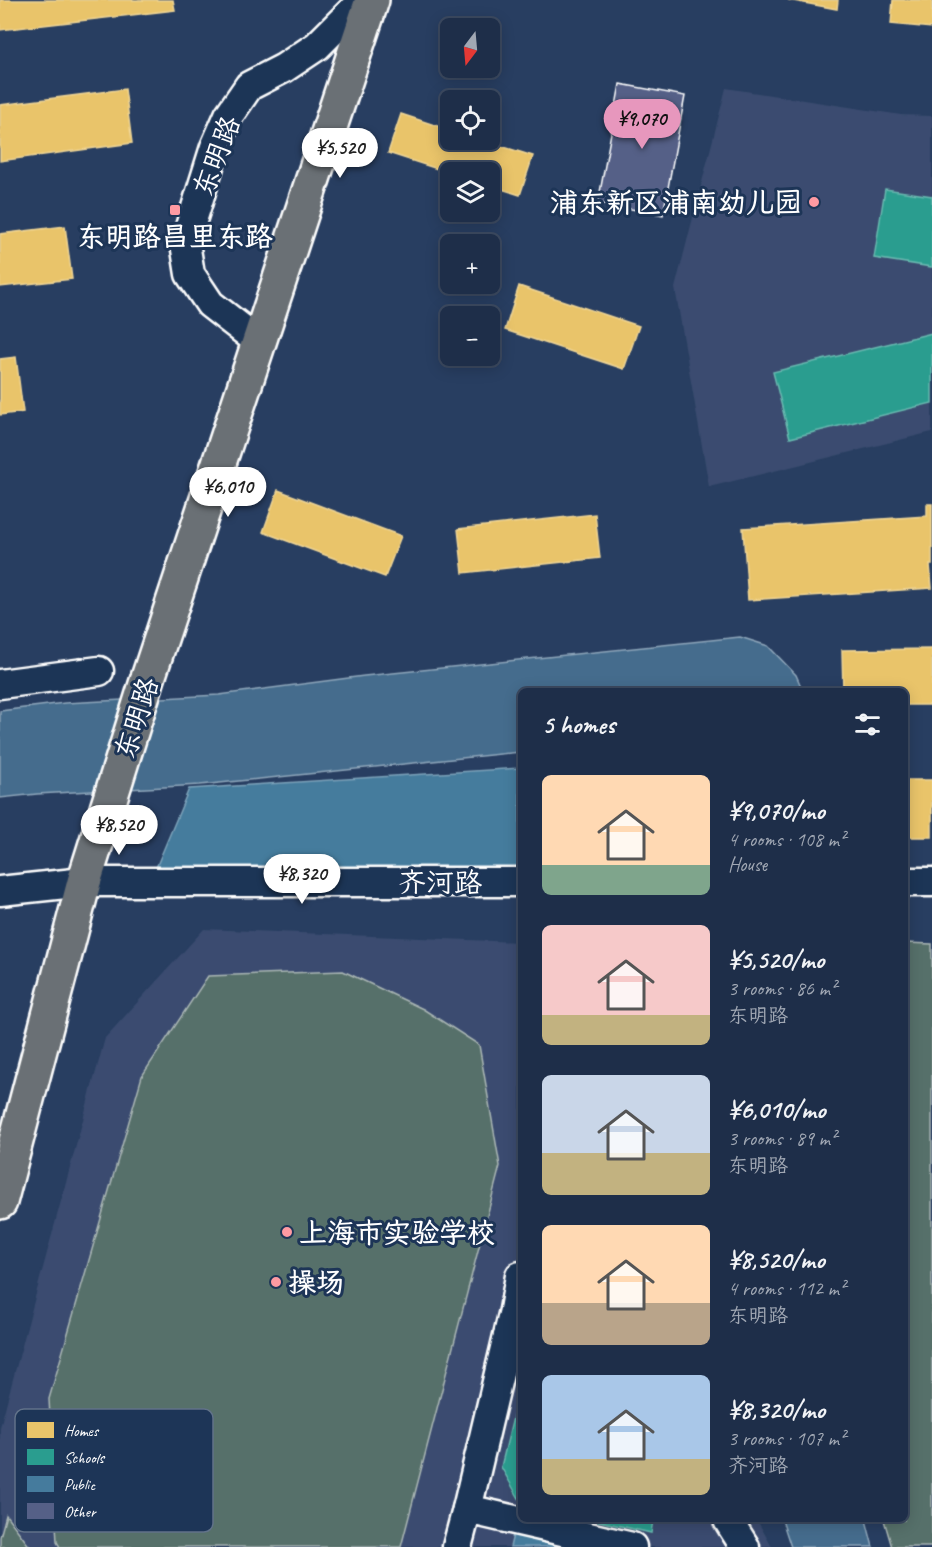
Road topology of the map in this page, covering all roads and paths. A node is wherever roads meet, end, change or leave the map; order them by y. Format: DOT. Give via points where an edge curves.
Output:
graph roads {
  1 [pos="363,0"];
  2 [pos="372,0"];
  3 [pos="259,342"];
  4 [pos="99,672"];
  5 [pos="0,684"];
  6 [pos="84,882"];
  7 [pos="518,882"];
  8 [pos="908,882"];
  9 [pos="932,882"];
  10 [pos="0,891"];
  11 [pos="0,1202"];
  12 [pos="517,1308"];
  13 [pos="467,1509"];
  14 [pos="518,1521"];
  15 [pos="523,1522"];
  16 [pos="729,1522"];
  17 [pos="457,1547"];
  18 [pos="632,1547"];
  19 [pos="745,1547"];
  1 -- 3 [label="street, 东明路" via="317,46 249,86 229,115 215,147 185,243 190,274 210,304"];
  2 -- 3 [label="main road, 东明路"];
  3 -- 6 [label="main road, 东明路"];
  4 -- 5 [label="street"];
  6 -- 7 [label="street, 齐河路"];
  6 -- 10 [label="street, 齐河路"];
  6 -- 11 [label="main road, 东明路"];
  8 -- 9 [label="street"];
  12 -- 13 [label="street"];
  13 -- 14 [label="street"];
  13 -- 17 [label="street"];
  15 -- 18 [label="street"];
  16 -- 19 [label="street"];
}
